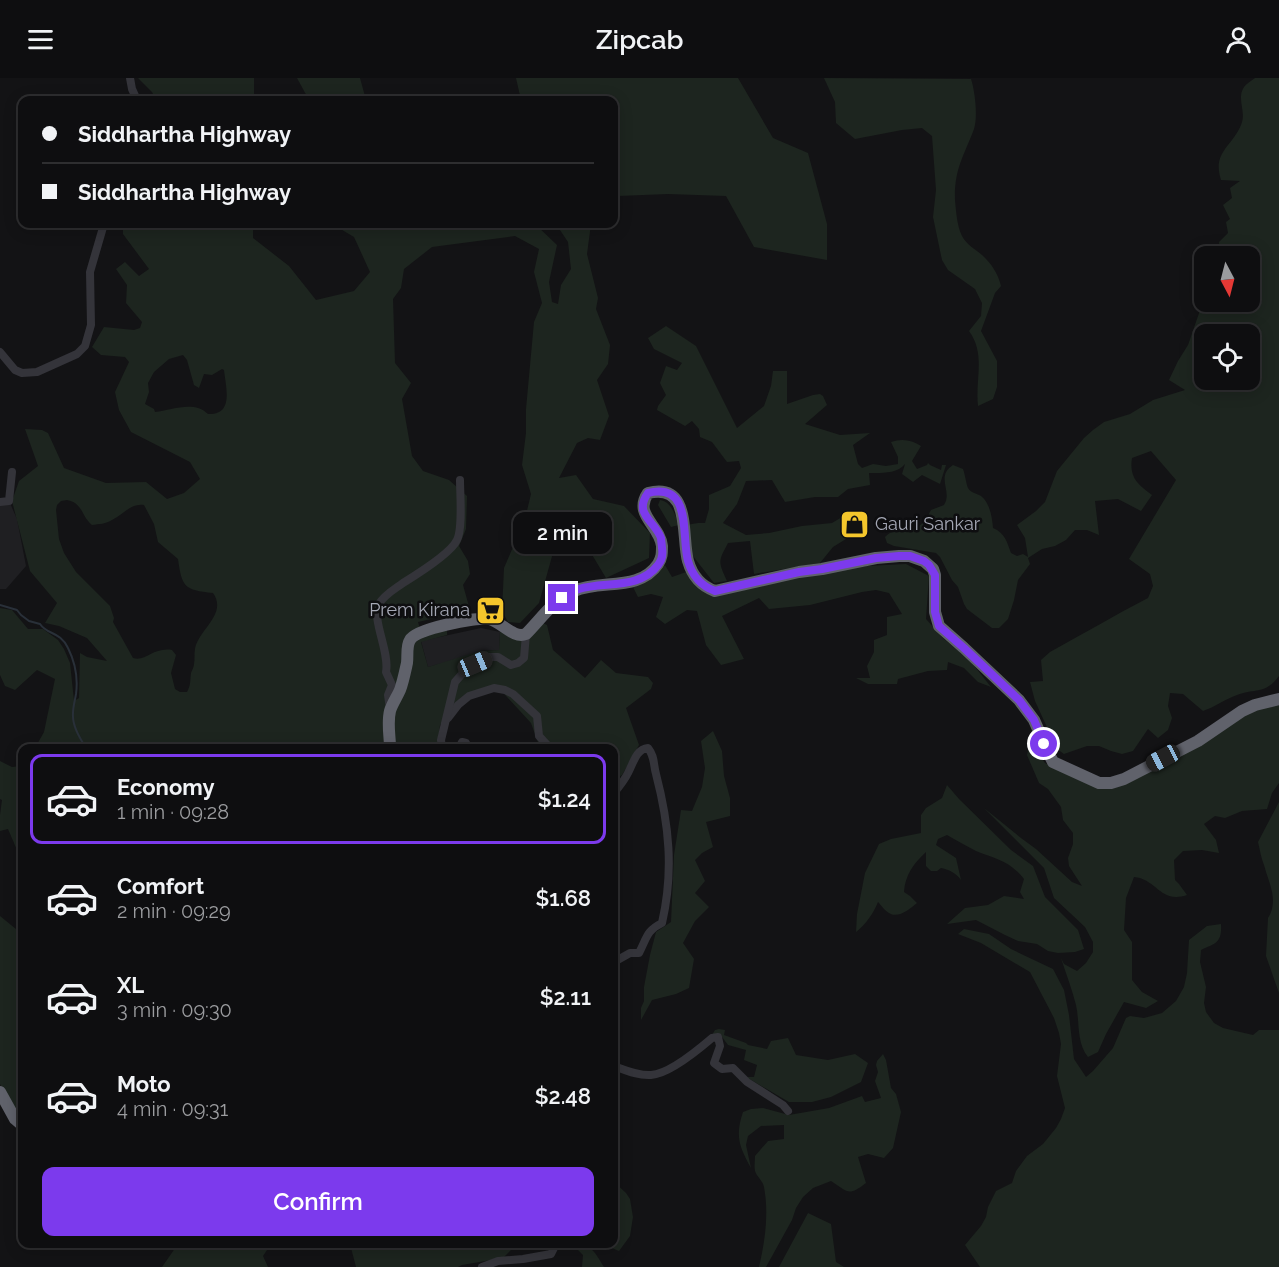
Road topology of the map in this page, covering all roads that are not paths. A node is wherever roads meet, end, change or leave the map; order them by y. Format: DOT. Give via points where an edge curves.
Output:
graph roads {
  1 [pos="130,78"];
  2 [pos="135,96"];
  3 [pos="103,228"];
  4 [pos="0,352"];
  5 [pos="12,472"];
  6 [pos="460,480"];
  7 [pos="0,502"];
  8 [pos="526,634"];
  9 [pos="1279,699"];
  10 [pos="390,710"];
  11 [pos="444,723"];
  12 [pos="390,744"];
  13 [pos="442,744"];
  14 [pos="546,744"];
  15 [pos="618,788"];
  16 [pos="618,960"];
  17 [pos="618,1067"];
  18 [pos="0,1092"];
  19 [pos="788,1111"];
  20 [pos="18,1122"];
  21 [pos="554,1248"];
  22 [pos="482,1267"];
  1 -- 2 [label="street"];
  3 -- 4 [label="street" via="90,272 92,325 85,346 77,354 37,372 15,370"];
  5 -- 7 [label="street" via="9,501"];
  6 -- 10 [label="street" via="457,540 378,605 386,672 392,685 388,695"];
  8 -- 9 [label="highway" via="571,592 634,581 651,573 661,559 661,539 645,514 643,500 648,493 663,491 680,506 688,562 704,586 715,591 876,558 910,556 924,561 935,575 939,626 1019,700 1034,720 1053,762 1099,783 1124,779 1198,741 1242,711"];
  8 -- 10 [label="highway" via="518,635 486,619 418,633 409,642 401,688"];
  8 -- 11 [label="street" via="524,658 518,663 511,665 490,657 462,674 455,682"];
  10 -- 12 [label="highway"];
  11 -- 13 [label="street"];
  11 -- 14 [label="street" via="469,696 494,688 505,690 537,716 539,736"];
  15 -- 16 [label="street" via="638,753 648,748 653,754 664,805 669,846 663,922 653,927 639,953"];
  17 -- 19 [label="street" via="652,1075 672,1068 712,1038 718,1038 720,1046 714,1063 722,1069 733,1068"];
  18 -- 20 [label="highway"];
  21 -- 22 [label="street" via="551,1254"];
}
